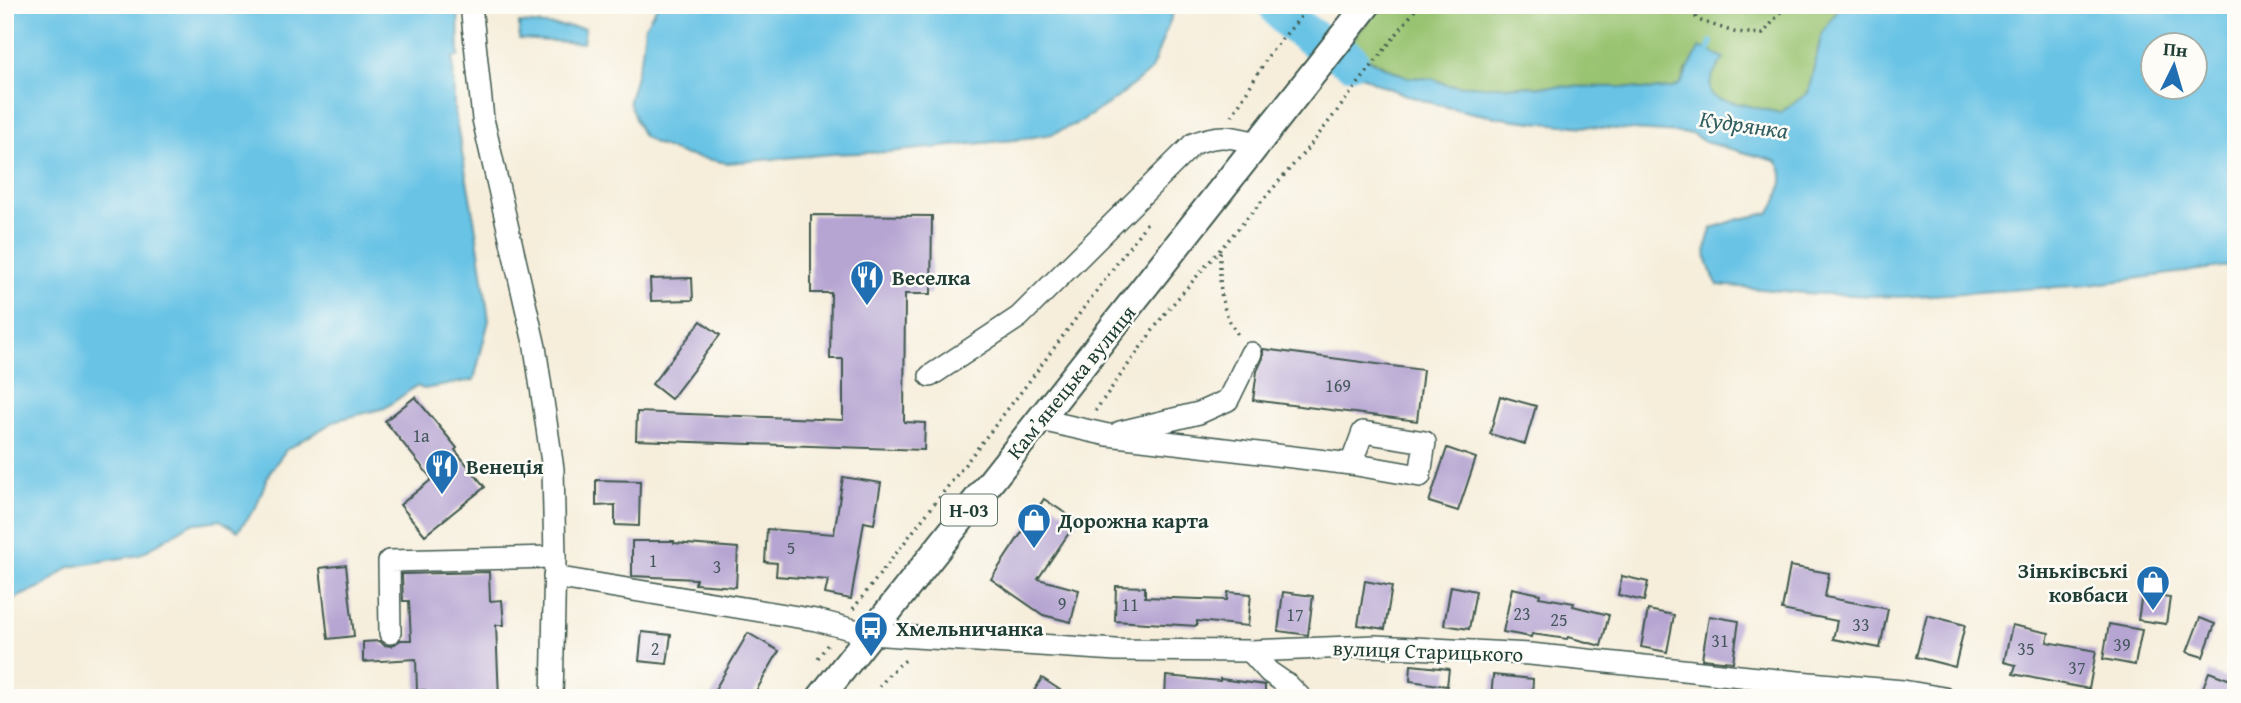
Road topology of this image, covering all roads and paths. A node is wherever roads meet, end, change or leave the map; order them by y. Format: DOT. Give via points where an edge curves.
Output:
graph roads {
  1 [pos="471,5"];
  2 [pos="1311,5"];
  3 [pos="1367,5"];
  4 [pos="1419,5"];
  5 [pos="1687,5"];
  6 [pos="1786,5"];
  7 [pos="1220,136"];
  8 [pos="1259,144"];
  9 [pos="1149,220"];
  10 [pos="1220,250"];
  11 [pos="1251,353"];
  12 [pos="930,376"];
  13 [pos="1041,419"];
  14 [pos="1082,429"];
  15 [pos="1108,435"];
  16 [pos="1351,464"];
  17 [pos="555,567"];
  18 [pos="840,626"];
  19 [pos="390,633"];
  20 [pos="869,634"];
  21 [pos="931,638"];
  22 [pos="1250,651"];
  23 [pos="813,667"];
  24 [pos="1799,690"];
  25 [pos="552,698"];
  26 [pos="820,698"];
  27 [pos="871,698"];
  28 [pos="1301,698"];
  29 [pos="1944,698"];
  1 -- 17 [label="street" via="483,119 535,347 553,469"];
  2 -- 7 [label="path" via="1269,53"];
  3 -- 8 [label="main road, Камʼянецька вулиця / Н-03"];
  4 -- 10 [label="path" via="1313,142"];
  5 -- 6 [label="path" via="1698,20 1734,33 1763,34"];
  7 -- 8 [label="street"];
  7 -- 12 [label="street" via="1193,144 1019,317"];
  8 -- 13 [label="main road, Камʼянецька вулиця / Н-03"];
  9 -- 18 [label="path"];
  10 -- 11 [label="path" via="1220,293 1228,320"];
  10 -- 14 [label="path" via="1166,312"];
  11 -- 15 [label="street" via="1228,400 1199,413"];
  13 -- 14 [label="street"];
  13 -- 20 [label="main road, Камʼянецька вулиця / Н-03"];
  14 -- 15 [label="street"];
  15 -- 16 [label="street"];
  16 -- 16 [label="street" via="1420,476 1425,442 1363,432"];
  17 -- 18 [label="street, вулиця Старицького"];
  17 -- 19 [label="street, вулиця Старицького" via="389,561"];
  17 -- 25 [label="street"];
  18 -- 20 [label="street, вулиця Старицького"];
  18 -- 23 [label="path"];
  20 -- 21 [label="street, вулиця Старицького"];
  20 -- 26 [label="main road, Камʼянецька вулиця / Н-03"];
  21 -- 22 [label="street, вулиця Старицького" via="1116,650"];
  21 -- 27 [label="path" via="890,673"];
  22 -- 24 [label="street, вулиця Старицького" via="1375,646 1531,654"];
  22 -- 28 [label="street"];
  24 -- 29 [label="street, вулиця Старицького" via="1903,691"];
}
